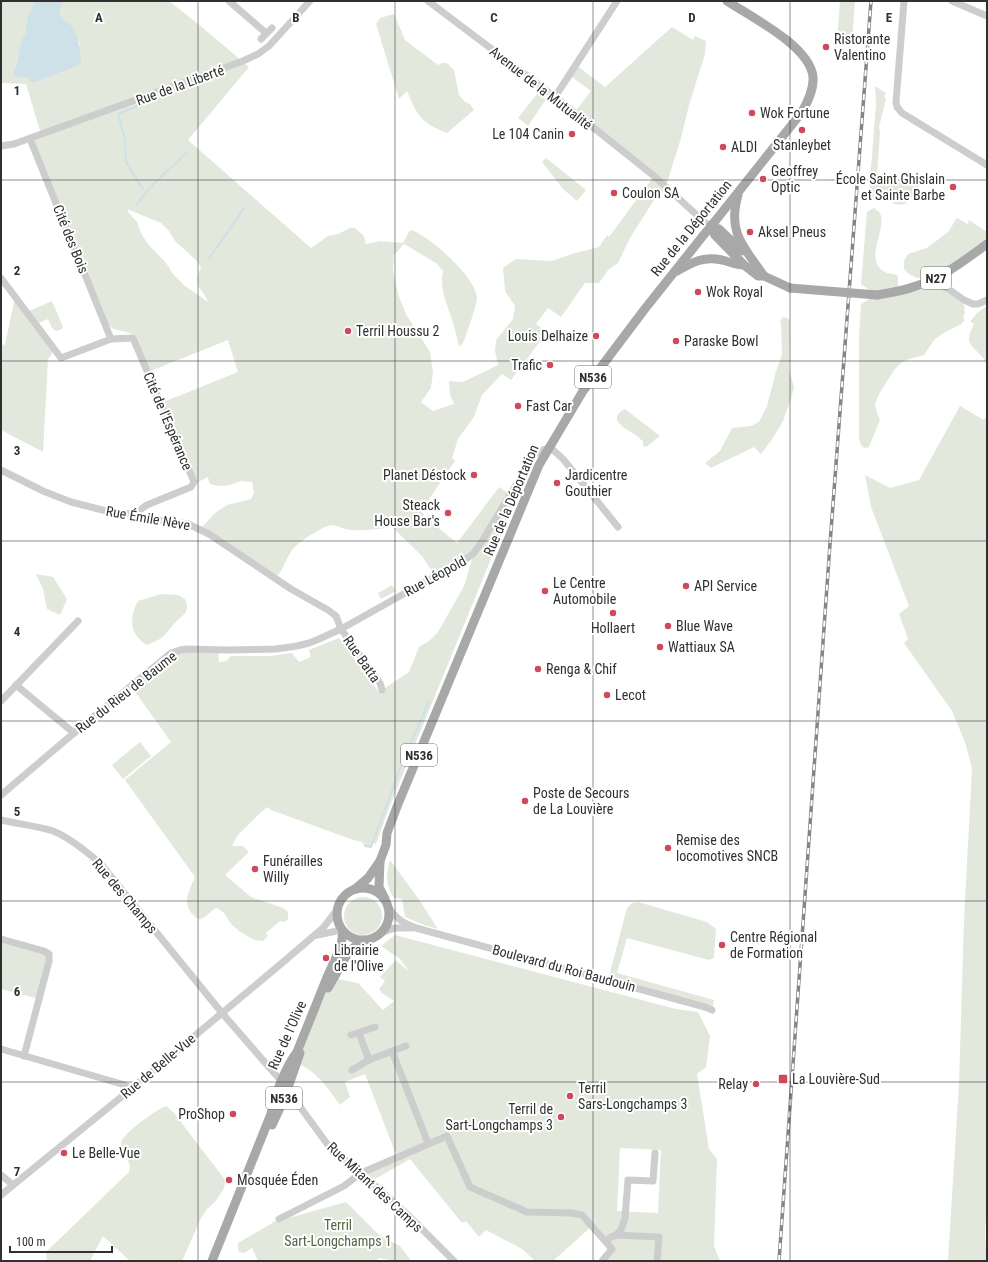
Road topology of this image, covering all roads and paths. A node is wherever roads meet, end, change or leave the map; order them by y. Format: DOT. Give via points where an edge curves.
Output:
graph roads {
  1 [pos="229,1"];
  2 [pos="310,1"];
  3 [pos="428,1"];
  4 [pos="617,1"];
  5 [pos="727,1"];
  6 [pos="904,1"];
  7 [pos="952,1"];
  8 [pos="437,4"];
  9 [pos="987,16"];
  10 [pos="272,28"];
  11 [pos="266,33"];
  12 [pos="261,39"];
  13 [pos="554,97"];
  14 [pos="30,139"];
  15 [pos="1,146"];
  16 [pos="987,165"];
  17 [pos="740,189"];
  18 [pos="710,227"];
  19 [pos="987,244"];
  20 [pos="756,264"];
  21 [pos="744,265"];
  22 [pos="673,273"];
  23 [pos="764,276"];
  24 [pos="1,278"];
  25 [pos="931,280"];
  26 [pos="987,300"];
  27 [pos="111,339"];
  28 [pos="549,448"];
  29 [pos="1,470"];
  30 [pos="134,514"];
  31 [pos="618,527"];
  32 [pos="78,621"];
  33 [pos="341,628"];
  34 [pos="16,685"];
  35 [pos="382,690"];
  36 [pos="1,701"];
  37 [pos="74,733"];
  38 [pos="1,795"];
  39 [pos="1,820"];
  40 [pos="380,861"];
  41 [pos="355,889"];
  42 [pos="385,899"];
  43 [pos="389,908"];
  44 [pos="337,910"];
  45 [pos="416,928"];
  46 [pos="342,930"];
  47 [pos="383,932"];
  48 [pos="314,936"];
  49 [pos="1,939"];
  50 [pos="361,941"];
  51 [pos="712,1010"];
  52 [pos="222,1013"];
  53 [pos="375,1027"];
  54 [pos="359,1033"];
  55 [pos="351,1035"];
  56 [pos="406,1046"];
  57 [pos="1,1050"];
  58 [pos="392,1051"];
  59 [pos="24,1056"];
  60 [pos="369,1060"];
  61 [pos="352,1070"];
  62 [pos="284,1085"];
  63 [pos="131,1089"];
  64 [pos="428,1143"];
  65 [pos="655,1153"];
  66 [pos="360,1173"];
  67 [pos="1,1175"];
  68 [pos="13,1185"];
  69 [pos="1,1195"];
  70 [pos="279,1219"];
  71 [pos="616,1235"];
  72 [pos="606,1241"];
  73 [pos="212,1261"];
  74 [pos="216,1261"];
  75 [pos="454,1261"];
  76 [pos="602,1261"];
  77 [pos="657,1261"];
  1 -- 11 [label="street"];
  2 -- 14 [label="street, Rue de la Liberté" via="280,35 258,54"];
  3 -- 8 [label="street, Avenue de la Mutualité"];
  4 -- 13 [label="street"];
  5 -- 17 [label="main road, Rue de la Déportation" via="778,33 800,51 812,70 813,84 802,112"];
  6 -- 16 [label="street" via="897,107"];
  7 -- 9 [label="street"];
  8 -- 13 [label="street, Avenue de la Mutualité"];
  10 -- 11 [label="street"];
  11 -- 12 [label="street"];
  13 -- 18 [label="street, Avenue de la Mutualité" via="654,176"];
  14 -- 15 [label="street, Rue de la Liberté" via="10,146"];
  14 -- 27 [label="street, Cité des Bois"];
  17 -- 18 [label="main road, Rue de la Déportation"];
  17 -- 20 [label="main road" via="736,204 736,233"];
  18 -- 20 [label="main road" via="719,229"];
  18 -- 21 [label="main road"];
  18 -- 22 [label="main road, Rue de la Déportation / N536"];
  19 -- 25 [label="main road, N27"];
  20 -- 23 [label="main road"];
  21 -- 22 [label="main road" via="703,259"];
  21 -- 23 [label="main road" via="758,276"];
  22 -- 28 [label="main road, Rue de la Déportation / N536" via="583,391"];
  23 -- 25 [label="main road, N27, bridge" via="790,288 876,295 901,291"];
  24 -- 27 [label="street" via="61,358"];
  25 -- 26 [label="street" via="973,304"];
  27 -- 30 [label="street, Cité de l'Espérance" via="133,338 194,482 191,488 147,505"];
  28 -- 31 [label="street" via="563,458"];
  28 -- 33 [label="street, Rue Léopold" via="534,455 473,554"];
  28 -- 40 [label="main road, Rue de la Déportation / N536" via="539,465 398,804"];
  29 -- 30 [label="street, Rue Émile Nève" via="71,502 109,512"];
  30 -- 33 [label="street, Rue Émile Nève" via="142,518 188,524 209,534 291,589 328,610 336,616"];
  32 -- 34 [label="street"];
  33 -- 35 [label="street, Rue Batta" via="380,682"];
  33 -- 37 [label="street, Rue du Rieu de Baume" via="314,641 287,648 176,651"];
  34 -- 36 [label="street"];
  34 -- 37 [label="street"];
  37 -- 38 [label="street, Rue du Rieu de Baume"];
  39 -- 52 [label="street, Rue des Champs" via="53,831 100,863"];
  40 -- 41 [label="main road, Rue de la Déportation / N536" via="368,878"];
  40 -- 42 [label="main road, Rue de la Déportation / N536" via="379,887"];
  41 -- 42 [label="main road" via="377,891"];
  41 -- 44 [label="main road, N536" via="343,897"];
  42 -- 43 [label="main road, N536"];
  43 -- 45 [label="street, Boulevard du Roi Baudouin" via="402,922"];
  43 -- 47 [label="main road" via="389,921"];
  44 -- 46 [label="main road, N536"];
  44 -- 48 [label="street, Rue de Belle-Vue"];
  45 -- 47 [label="street, Boulevard du Roi Baudouin" via="395,928"];
  45 -- 51 [label="street, Boulevard du Roi Baudouin"];
  46 -- 48 [label="street, Rue de Belle-Vue"];
  46 -- 50 [label="main road" via="350,938"];
  46 -- 62 [label="main road, Rue de l'Olive / N536" via="341,946 289,1066"];
  47 -- 50 [label="main road, N536" via="373,939"];
  48 -- 52 [label="street, Rue de Belle-Vue"];
  49 -- 59 [label="street" via="49,954"];
  50 -- 62 [label="main road, Rue de l'Olive / N536" via="348,953 321,1002"];
  52 -- 62 [label="street, Rue Mitant des Camps"];
  52 -- 63 [label="street, Rue de Belle-Vue"];
  53 -- 54 [label="street"];
  54 -- 55 [label="street"];
  54 -- 60 [label="street"];
  56 -- 58 [label="street"];
  57 -- 59 [label="street"];
  58 -- 60 [label="street"];
  58 -- 64 [label="street"];
  59 -- 63 [label="street" via="125,1085"];
  60 -- 61 [label="street"];
  62 -- 66 [label="street, Rue Mitant des Camps" via="328,1145"];
  62 -- 73 [label="main road, Rue de l'Olive / N536" via="272,1106"];
  62 -- 74 [label="main road, Rue de l'Olive / N536" via="284,1099"];
  63 -- 68 [label="street, Rue de Belle-Vue"];
  64 -- 66 [label="street"];
  64 -- 72 [label="street" via="447,1136 470,1187 528,1212 582,1215"];
  65 -- 71 [label="street" via="653,1181 628,1180 625,1218 621,1230"];
  66 -- 70 [label="street" via="344,1186"];
  66 -- 75 [label="street, Rue Mitant des Camps" via="408,1215"];
  67 -- 68 [label="street"];
  68 -- 69 [label="street, Rue de Belle-Vue"];
  71 -- 72 [label="street"];
  71 -- 77 [label="street" via="659,1237"];
  72 -- 76 [label="street" via="612,1249"];
}
